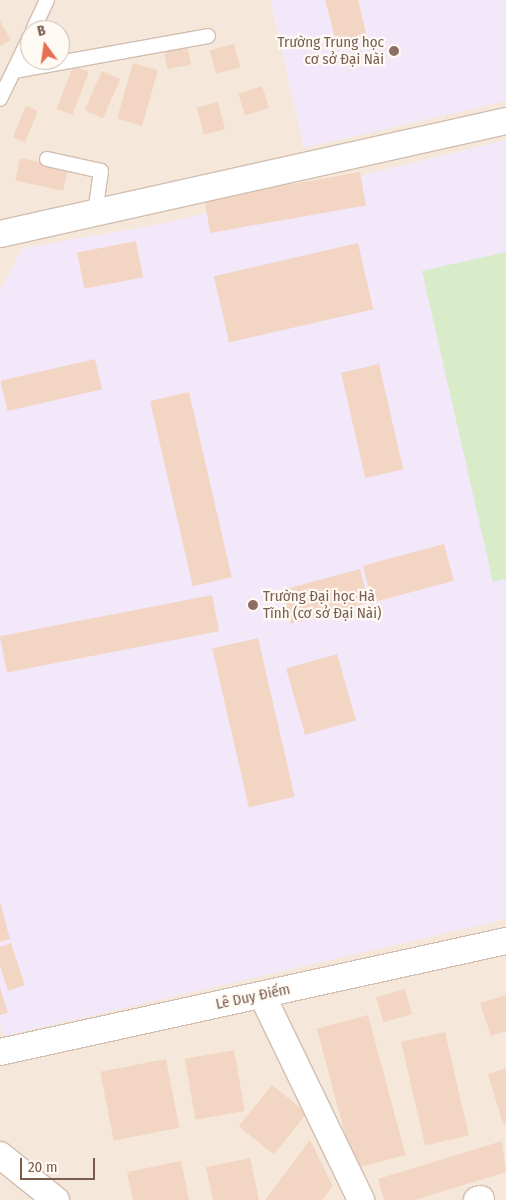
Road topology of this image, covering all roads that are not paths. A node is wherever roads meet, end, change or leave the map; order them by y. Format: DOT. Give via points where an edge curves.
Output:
graph roads {
  1 [pos="47,0"];
  2 [pos="38,20"];
  3 [pos="208,36"];
  4 [pos="20,58"];
  5 [pos="14,71"];
  6 [pos="0,100"];
  7 [pos="506,121"];
  8 [pos="47,159"];
  9 [pos="95,213"];
  10 [pos="0,234"];
  11 [pos="506,941"];
  12 [pos="262,995"];
  13 [pos="0,1052"];
  14 [pos="0,1155"];
  15 [pos="56,1200"];
  16 [pos="361,1200"];
  1 -- 2 [label="lane"];
  3 -- 5 [label="lane"];
  4 -- 5 [label="lane"];
  5 -- 6 [label="lane"];
  7 -- 9 [label="street"];
  8 -- 9 [label="lane" via="101,171"];
  9 -- 10 [label="street"];
  11 -- 12 [label="street, Lê Duy Điếm"];
  12 -- 13 [label="street, Lê Duy Điếm"];
  12 -- 16 [label="street"];
  14 -- 15 [label="street"];
}
